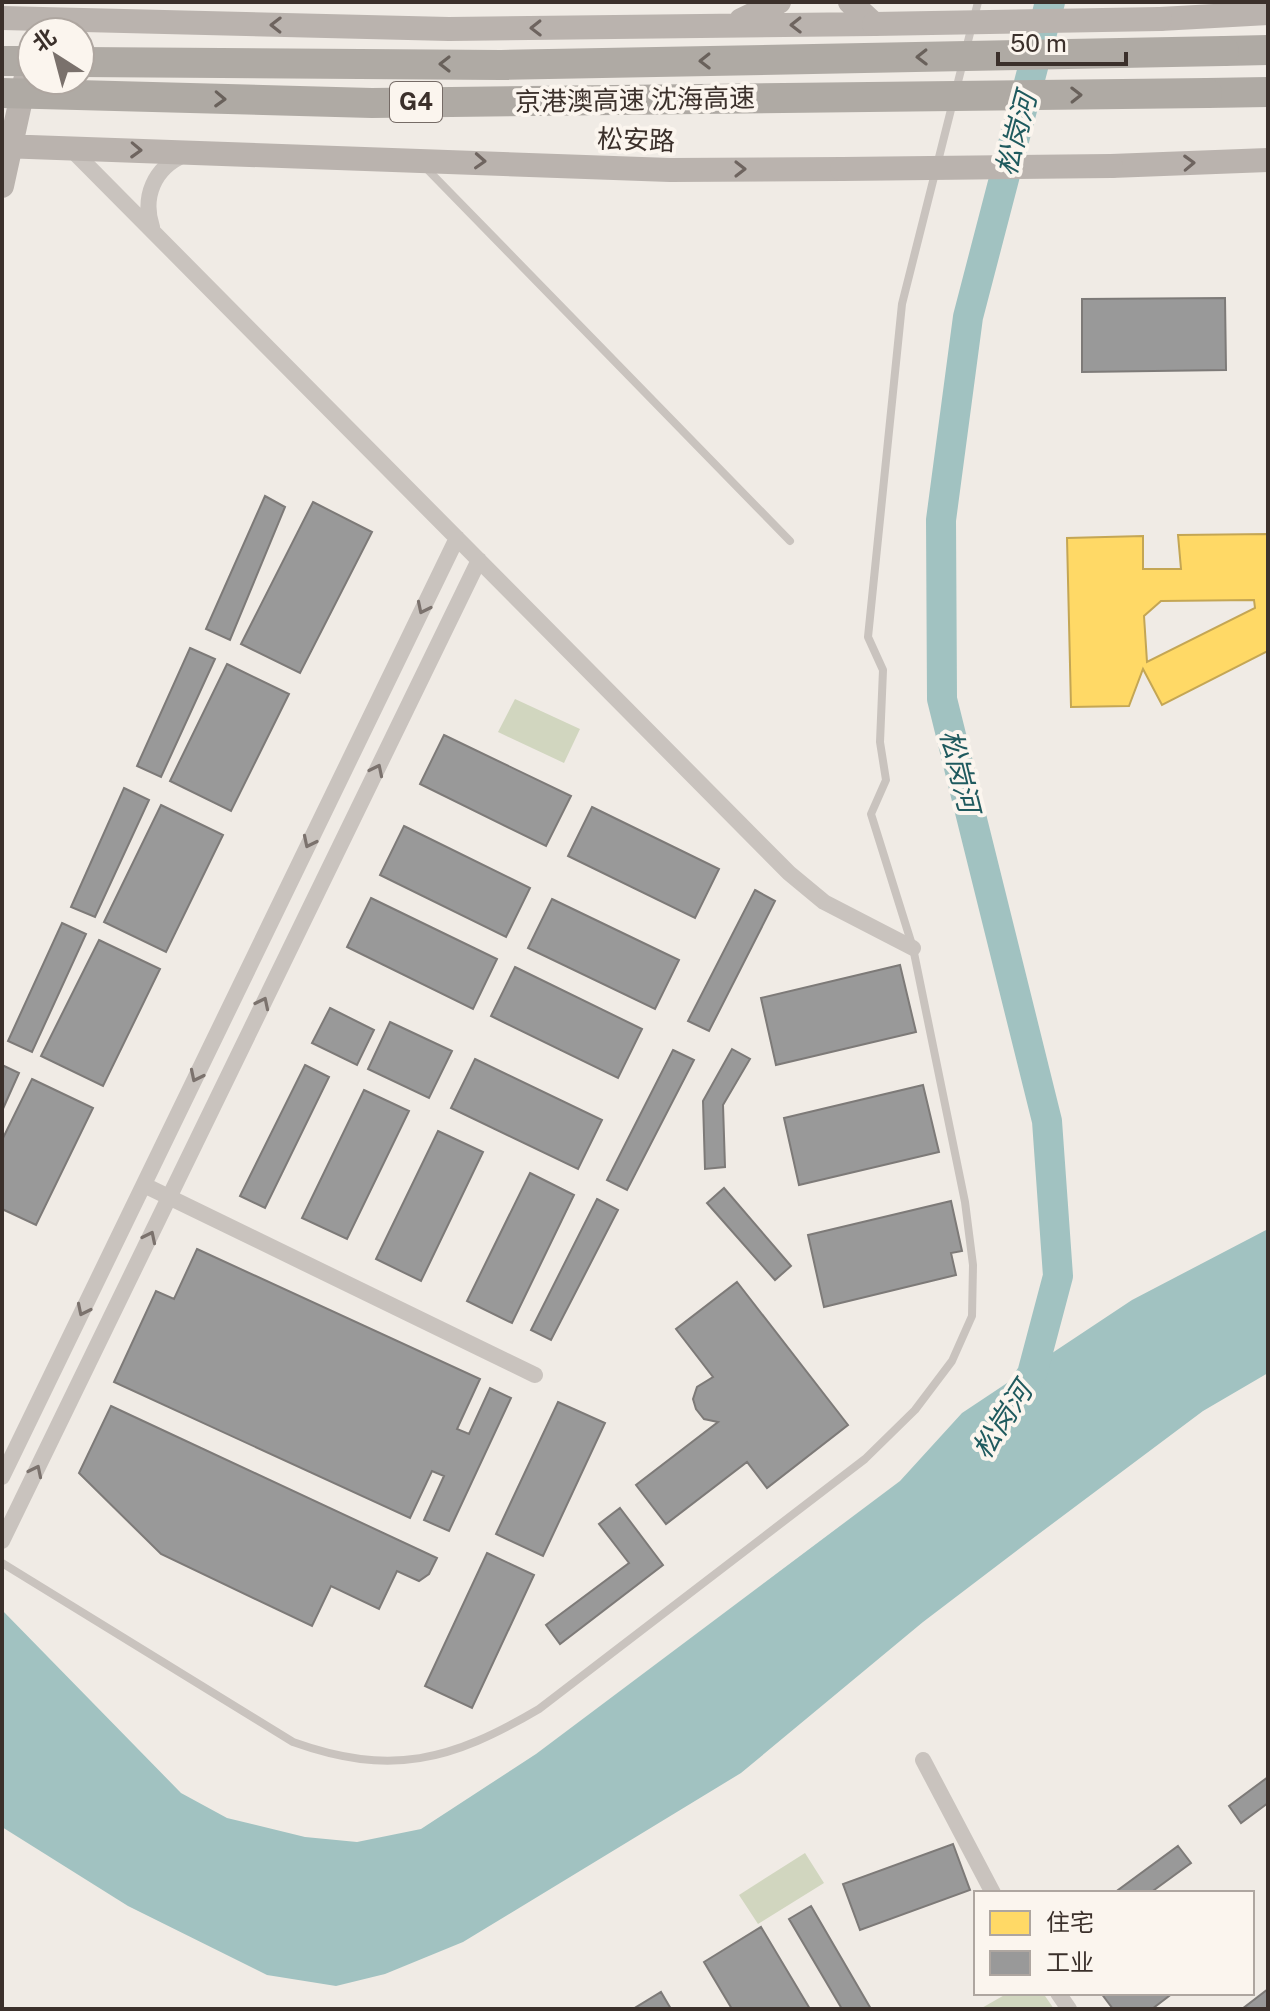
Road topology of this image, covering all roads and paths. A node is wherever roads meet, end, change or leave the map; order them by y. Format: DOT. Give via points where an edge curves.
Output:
graph roads {
  1 [pos="5,2"];
  2 [pos="779,2"];
  3 [pos="850,2"];
  4 [pos="978,2"];
  5 [pos="1268,13"];
  6 [pos="2,18"];
  7 [pos="96,20"];
  8 [pos="874,24"];
  9 [pos="729,26"];
  10 [pos="1268,50"];
  11 [pos="96,62"];
  12 [pos="1268,92"];
  13 [pos="2,93"];
  14 [pos="19,96"];
  15 [pos="6,146"];
  16 [pos="70,148"];
  17 [pos="191,151"];
  18 [pos="416,158"];
  19 [pos="1268,160"];
  20 [pos="2,186"];
  21 [pos="153,232"];
  22 [pos="457,538"];
  23 [pos="790,541"];
  24 [pos="479,560"];
  25 [pos="913,948"];
  26 [pos="144,1185"];
  27 [pos="169,1197"];
  28 [pos="535,1375"];
  29 [pos="2,1477"];
  30 [pos="2,1541"];
  31 [pos="2,1563"];
  32 [pos="923,1760"];
  33 [pos="992,1891"];
  1 -- 6 [label="main road"];
  2 -- 9 [label="main road"];
  3 -- 8 [label="main road"];
  4 -- 25 [label="lane" via="902,304 868,637 883,670 880,742 886,780 871,814"];
  5 -- 8 [label="main road, bridge"];
  9 -- 7 [label="main road, one-way" via="449,29"];
  8 -- 9 [label="main road, one-way"];
  10 -- 11 [label="highway, 京港澳高速 沈海高速 / G4, one-way, bridge" via="501,65"];
  13 -- 12 [label="highway, 京港澳高速 沈海高速 / G4, one-way, bridge" via="372,103"];
  14 -- 15 [label="main road"];
  15 -- 16 [label="main road, 松安路"];
  15 -- 20 [label="main road"];
  16 -- 17 [label="main road, 松安路, one-way"];
  16 -- 21 [label="street"];
  17 -- 18 [label="main road, 松安路"];
  17 -- 21 [label="street" via="172,160 153,184 146,210"];
  18 -- 19 [label="main road, 松安路, one-way, bridge" via="670,170"];
  18 -- 23 [label="lane"];
  21 -- 22 [label="street"];
  22 -- 24 [label="street"];
  22 -- 26 [label="street, one-way"];
  24 -- 25 [label="street" via="789,873 824,902"];
  27 -- 24 [label="street, one-way"];
  25 -- 31 [label="lane" via="973,1265 972,1316 952,1361 915,1410 865,1459 539,1709 486,1740 426,1759 332,1756 259,1724"];
  26 -- 27 [label="street"];
  26 -- 29 [label="street, one-way"];
  27 -- 28 [label="street"];
  30 -- 27 [label="street, one-way"];
  32 -- 33 [label="street"];
}
